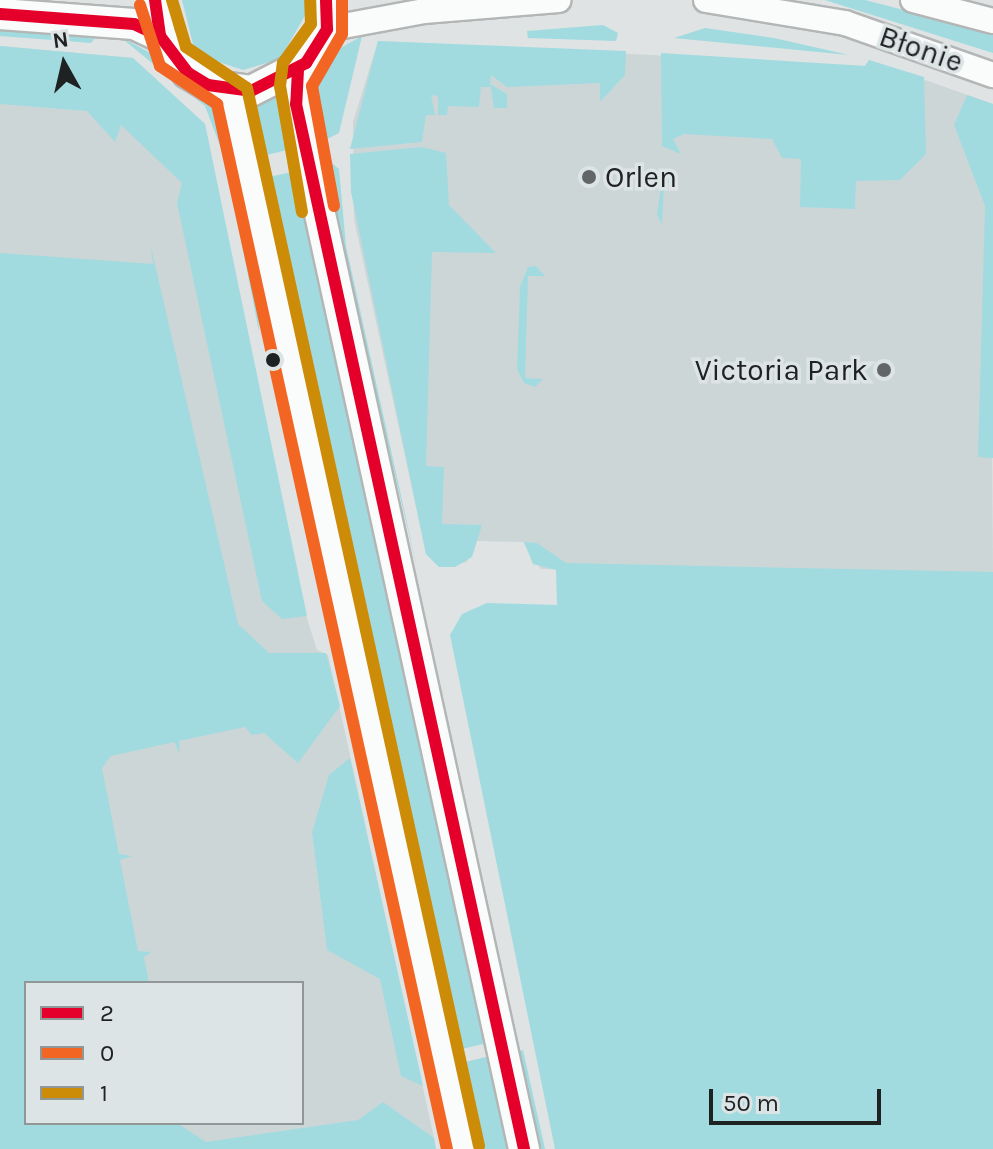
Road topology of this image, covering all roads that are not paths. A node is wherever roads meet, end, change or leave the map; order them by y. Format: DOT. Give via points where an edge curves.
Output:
graph roads {
  1 [pos="155,0"];
  2 [pos="559,0"];
  3 [pos="706,0"];
  4 [pos="913,0"];
  5 [pos="0,14"];
  6 [pos="326,15"];
  7 [pos="993,21"];
  8 [pos="160,36"];
  9 [pos="298,70"];
  10 [pos="993,75"];
  11 [pos="231,91"];
  12 [pos="463,1149"];
  13 [pos="524,1149"];
  1 -- 8 [label="main road"];
  2 -- 6 [label="street"];
  3 -- 10 [label="street, Błonie" via="845,23"];
  4 -- 7 [label="street, Błonie"];
  5 -- 8 [label="main road" via="134,24"];
  6 -- 9 [label="main road"];
  8 -- 11 [label="main road" via="188,73"];
  9 -- 11 [label="main road" via="271,86"];
  9 -- 13 [label="main road" via="301,129"];
  11 -- 12 [label="main road"];
}
